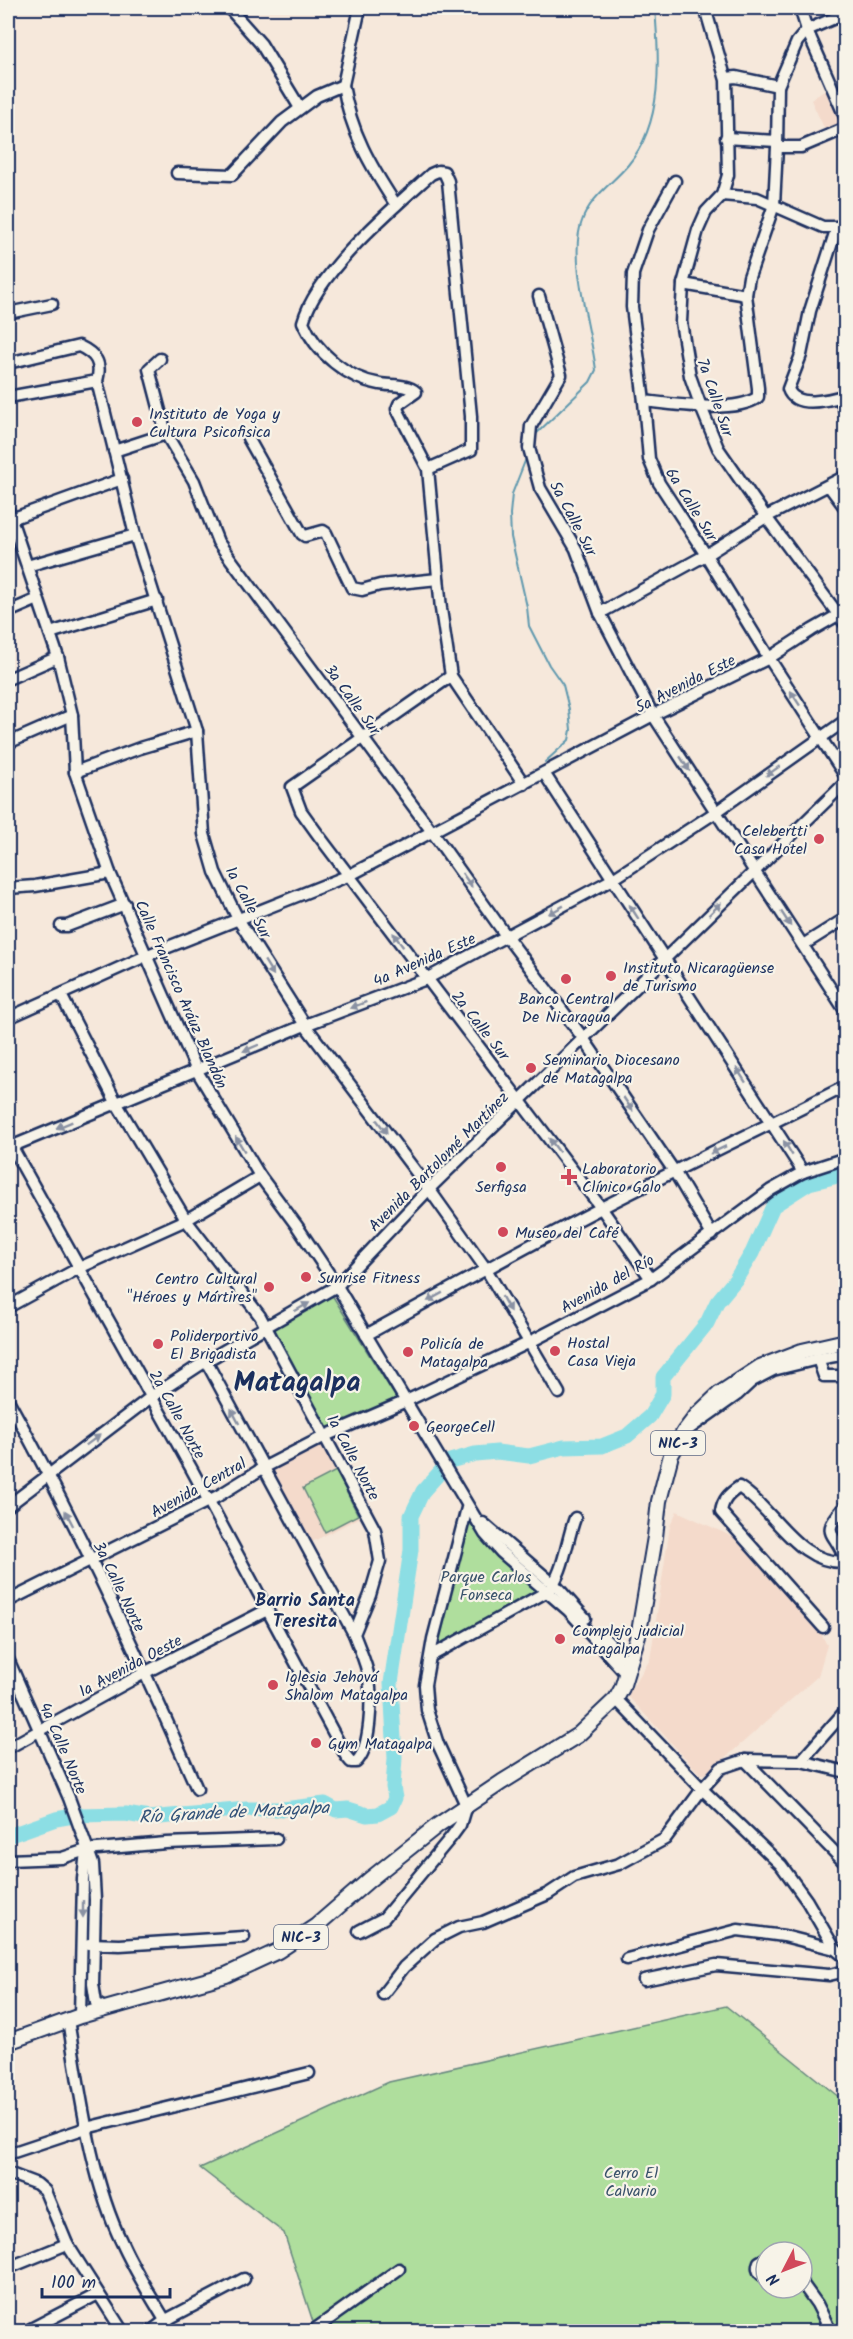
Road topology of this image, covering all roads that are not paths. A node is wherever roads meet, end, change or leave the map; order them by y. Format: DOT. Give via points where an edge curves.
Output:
graph roads {
  1 [pos="229,8"];
  2 [pos="360,8"];
  3 [pos="705,8"];
  4 [pos="800,8"];
  5 [pos="846,13"];
  6 [pos="807,30"];
  7 [pos="726,78"];
  8 [pos="343,85"];
  9 [pos="778,89"];
  10 [pos="300,108"];
  11 [pos="846,119"];
  12 [pos="846,128"];
  13 [pos="726,138"];
  14 [pos="777,144"];
  15 [pos="177,173"];
  16 [pos="675,181"];
  17 [pos="722,195"];
  18 [pos="396,205"];
  19 [pos="774,205"];
  20 [pos="841,227"];
  21 [pos="684,284"];
  22 [pos="746,295"];
  23 [pos="539,296"];
  24 [pos="52,304"];
  25 [pos="8,313"];
  26 [pos="160,359"];
  27 [pos="8,363"];
  28 [pos="97,381"];
  29 [pos="843,396"];
  30 [pos="8,397"];
  31 [pos="644,401"];
  32 [pos="701,407"];
  33 [pos="846,414"];
  34 [pos="166,434"];
  35 [pos="248,438"];
  36 [pos="114,451"];
  37 [pos="428,469"];
  38 [pos="846,476"];
  39 [pos="122,479"];
  40 [pos="829,486"];
  41 [pos="846,509"];
  42 [pos="10,514"];
  43 [pos="766,517"];
  44 [pos="135,536"];
  45 [pos="12,538"];
  46 [pos="706,555"];
  47 [pos="27,566"];
  48 [pos="438,579"];
  49 [pos="38,599"];
  50 [pos="157,600"];
  51 [pos="8,612"];
  52 [pos="600,613"];
  53 [pos="842,614"];
  54 [pos="846,625"];
  55 [pos="50,633"];
  56 [pos="58,657"];
  57 [pos="769,658"];
  58 [pos="451,676"];
  59 [pos="8,679"];
  60 [pos="72,715"];
  61 [pos="653,715"];
  62 [pos="846,720"];
  63 [pos="197,731"];
  64 [pos="362,737"];
  65 [pos="821,737"];
  66 [pos="8,743"];
  67 [pos="75,772"];
  68 [pos="544,773"];
  69 [pos="846,777"];
  70 [pos="846,782"];
  71 [pos="524,784"];
  72 [pos="716,812"];
  73 [pos="433,833"];
  74 [pos="754,870"];
  75 [pos="110,873"];
  76 [pos="350,875"];
  77 [pos="613,879"];
  78 [pos="8,888"];
  79 [pos="125,904"];
  80 [pos="238,918"];
  81 [pos="846,918"];
  82 [pos="61,926"];
  83 [pos="507,937"];
  84 [pos="803,945"];
  85 [pos="148,955"];
  86 [pos="664,957"];
  87 [pos="426,979"];
  88 [pos="61,995"];
  89 [pos="846,1012"];
  90 [pos="8,1018"];
  91 [pos="305,1025"];
  92 [pos="583,1038"];
  93 [pos="197,1071"];
  94 [pos="846,1086"];
  95 [pos="520,1100"];
  96 [pos="117,1104"];
  97 [pos="773,1124"];
  98 [pos="9,1145"];
  99 [pos="846,1158"];
  100 [pos="674,1171"];
  101 [pos="803,1172"];
  102 [pos="260,1176"];
  103 [pos="429,1189"];
  104 [pos="602,1209"];
  105 [pos="186,1220"];
  106 [pos="712,1234"];
  107 [pos="79,1268"];
  108 [pos="486,1269"];
  109 [pos="651,1279"];
  110 [pos="337,1286"];
  111 [pos="8,1307"];
  112 [pos="266,1326"];
  113 [pos="366,1335"];
  114 [pos="846,1341"];
  115 [pos="528,1343"];
  116 [pos="846,1354"];
  117 [pos="818,1359"];
  118 [pos="206,1361"];
  119 [pos="846,1376"];
  120 [pos="559,1393"];
  121 [pos="151,1397"];
  122 [pos="8,1400"];
  123 [pos="404,1402"];
  124 [pos="684,1432"];
  125 [pos="325,1436"];
  126 [pos="263,1468"];
  127 [pos="47,1476"];
  128 [pos="208,1501"];
  129 [pos="846,1505"];
  130 [pos="8,1506"];
  131 [pos="467,1508"];
  132 [pos="575,1518"];
  133 [pos="92,1560"];
  134 [pos="846,1562"];
  135 [pos="551,1588"];
  136 [pos="8,1601"];
  137 [pos="267,1610"];
  138 [pos="823,1627"];
  139 [pos="354,1634"];
  140 [pos="431,1656"];
  141 [pos="8,1659"];
  142 [pos="628,1669"];
  143 [pos="146,1672"];
  144 [pos="616,1699"];
  145 [pos="846,1710"];
  146 [pos="40,1731"];
  147 [pos="8,1748"];
  148 [pos="745,1760"];
  149 [pos="801,1761"];
  150 [pos="846,1773"];
  151 [pos="197,1789"];
  152 [pos="702,1789"];
  153 [pos="466,1805"];
  154 [pos="276,1839"];
  155 [pos="85,1847"];
  156 [pos="8,1860"];
  157 [pos="846,1864"];
  158 [pos="358,1931"];
  159 [pos="244,1937"];
  160 [pos="88,1944"];
  161 [pos="835,1949"];
  162 [pos="846,1958"];
  163 [pos="627,1959"];
  164 [pos="846,1971"];
  165 [pos="644,1980"];
  166 [pos="383,1994"];
  167 [pos="104,2008"];
  168 [pos="74,2018"];
  169 [pos="8,2042"];
  170 [pos="309,2073"];
  171 [pos="86,2128"];
  172 [pos="8,2154"];
  173 [pos="8,2173"];
  174 [pos="67,2244"];
  175 [pos="8,2268"];
  176 [pos="399,2269"];
  177 [pos="244,2279"];
  178 [pos="98,2294"];
  179 [pos="814,2300"];
  180 [pos="166,2320"];
  181 [pos="25,2331"];
  182 [pos="123,2331"];
  183 [pos="150,2331"];
  184 [pos="172,2331"];
  185 [pos="311,2331"];
  186 [pos="831,2331"];
  1 -- 10 [label="street" via="261,44"];
  2 -- 8 [label="street"];
  3 -- 7 [label="street, 7a Calle Sur"];
  4 -- 6 [label="street"];
  5 -- 6 [label="street"];
  6 -- 9 [label="street" via="797,42"];
  6 -- 11 [label="street"];
  7 -- 9 [label="street" via="736,77"];
  7 -- 13 [label="street, 7a Calle Sur"];
  8 -- 10 [label="street"];
  8 -- 18 [label="street" via="349,118"];
  9 -- 14 [label="street"];
  10 -- 15 [label="street" via="232,175"];
  12 -- 14 [label="street" via="801,147"];
  13 -- 14 [label="street"];
  13 -- 17 [label="street, 7a Calle Sur" via="728,175"];
  14 -- 19 [label="street"];
  16 -- 31 [label="street, 6a Calle Sur" via="648,230 633,274 632,307"];
  17 -- 19 [label="street" via="757,198"];
  17 -- 21 [label="street, 7a Calle Sur" via="710,207 698,230"];
  18 -- 37 [label="street" via="330,274 303,322 332,361 378,384 409,387 416,392 397,409"];
  18 -- 37 [label="street" via="431,174 438,171 447,176 471,450"];
  19 -- 20 [label="street" via="822,227"];
  19 -- 22 [label="street"];
  20 -- 29 [label="street" via="810,311 801,356 788,389 802,402"];
  21 -- 22 [label="street"];
  21 -- 32 [label="street, 7a Calle Sur" via="681,322 690,376"];
  22 -- 32 [label="street" via="758,397 751,402"];
  23 -- 52 [label="street, 5a Calle Sur" via="561,375 531,426 530,448 540,488 576,549"];
  24 -- 25 [label="street"];
  26 -- 34 [label="street, 3a Calle Sur" via="149,369"];
  27 -- 28 [label="street, 1a Calle Sur" via="79,346 97,358"];
  28 -- 30 [label="street"];
  28 -- 36 [label="street, 1a Calle Sur"];
  29 -- 33 [label="street"];
  31 -- 32 [label="street"];
  31 -- 46 [label="street, 6a Calle Sur" via="649,459 659,483"];
  32 -- 43 [label="street, 7a Calle Sur" via="718,448"];
  34 -- 36 [label="street"];
  34 -- 64 [label="street, 3a Calle Sur" via="194,481 218,542"];
  35 -- 48 [label="street" via="302,534 326,533 352,588 362,590"];
  36 -- 39 [label="street, 1a Calle Sur"];
  37 -- 48 [label="street"];
  38 -- 40 [label="street"];
  39 -- 42 [label="street"];
  39 -- 44 [label="street, 1a Calle Sur"];
  40 -- 41 [label="street"];
  40 -- 43 [label="street"];
  42 -- 45 [label="street, Calle Francisco Aráuz Blandón"];
  43 -- 46 [label="street"];
  43 -- 53 [label="street, 7a Calle Sur"];
  44 -- 47 [label="street"];
  44 -- 50 [label="street, 1a Calle Sur"];
  45 -- 47 [label="street, Calle Francisco Aráuz Blandón"];
  46 -- 52 [label="street"];
  46 -- 57 [label="street, 6a Calle Sur"];
  47 -- 49 [label="street, Calle Francisco Aráuz Blandón"];
  48 -- 58 [label="street"];
  49 -- 51 [label="street"];
  49 -- 55 [label="street, Calle Francisco Aráuz Blandón"];
  50 -- 55 [label="street"];
  50 -- 63 [label="street, 1a Calle Sur"];
  52 -- 61 [label="street, 5a Calle Sur"];
  53 -- 54 [label="street, 7a Calle Sur"];
  53 -- 57 [label="street, 5a Avenida Este"];
  55 -- 56 [label="street, Calle Francisco Aráuz Blandón"];
  56 -- 59 [label="street"];
  56 -- 60 [label="street, Calle Francisco Aráuz Blandón"];
  57 -- 61 [label="street, 5a Avenida Este"];
  65 -- 57 [label="street, 6a Calle Sur, one-way"];
  58 -- 64 [label="street"];
  58 -- 71 [label="street"];
  60 -- 66 [label="street"];
  60 -- 67 [label="street, Calle Francisco Aráuz Blandón"];
  61 -- 68 [label="street, 5a Avenida Este"];
  61 -- 72 [label="street, 5a Calle Sur, one-way"];
  62 -- 65 [label="street"];
  63 -- 67 [label="street"];
  63 -- 80 [label="street, 1a Calle Sur" via="204,834 215,872"];
  64 -- 73 [label="street, 3a Calle Sur"];
  64 -- 76 [label="street, 2a Calle Sur" via="292,787 301,811"];
  65 -- 69 [label="street, 6a Calle Sur"];
  65 -- 72 [label="street, 4a Avenida Este, one-way"];
  67 -- 75 [label="street, Calle Francisco Aráuz Blandón"];
  68 -- 71 [label="street, 5a Avenida Este"];
  68 -- 77 [label="street"];
  70 -- 74 [label="street, Avenida Bartolomé Martínez"];
  71 -- 73 [label="street, 5a Avenida Este"];
  72 -- 74 [label="street, 5a Calle Sur"];
  72 -- 77 [label="street, 4a Avenida Este"];
  73 -- 76 [label="street, 5a Avenida Este"];
  73 -- 83 [label="street, 3a Calle Sur, one-way"];
  74 -- 84 [label="street, 5a Calle Sur, one-way"];
  86 -- 74 [label="street, Avenida Bartolomé Martínez, one-way"];
  75 -- 78 [label="street"];
  75 -- 79 [label="street, Calle Francisco Aráuz Blandón"];
  76 -- 80 [label="street, 5a Avenida Este"];
  87 -- 76 [label="street, 2a Calle Sur, one-way"];
  77 -- 83 [label="street, 4a Avenida Este, one-way"];
  86 -- 77 [label="street, one-way"];
  79 -- 82 [label="street"];
  79 -- 85 [label="street, Calle Francisco Aráuz Blandón"];
  80 -- 85 [label="street, 5a Avenida Este"];
  80 -- 91 [label="street, 1a Calle Sur, one-way"];
  81 -- 84 [label="street"];
  83 -- 87 [label="street, 4a Avenida Este"];
  83 -- 92 [label="street, 3a Calle Sur"];
  84 -- 89 [label="street, 5a Calle Sur"];
  85 -- 88 [label="street, 5a Avenida Este"];
  85 -- 93 [label="street, Calle Francisco Aráuz Blandón"];
  86 -- 92 [label="street, Avenida Bartolomé Martínez"];
  97 -- 86 [label="street, one-way"];
  87 -- 91 [label="street, 4a Avenida Este, one-way"];
  87 -- 95 [label="street, 2a Calle Sur"];
  88 -- 90 [label="street, 5a Avenida Este"];
  88 -- 96 [label="street, 1a Calle Norte"];
  91 -- 93 [label="street, 4a Avenida Este, one-way"];
  91 -- 103 [label="street, 1a Calle Sur, one-way"];
  92 -- 95 [label="street, Avenida Bartolomé Martínez"];
  92 -- 100 [label="street, 3a Calle Sur, one-way"];
  93 -- 96 [label="street, 4a Avenida Este"];
  102 -- 93 [label="street, Calle Francisco Aráuz Blandón, one-way"];
  94 -- 97 [label="street"];
  95 -- 103 [label="street, Avenida Bartolomé Martínez"];
  104 -- 95 [label="street, 2a Calle Sur, one-way"];
  96 -- 98 [label="street, 4a Avenida Este, one-way"];
  96 -- 105 [label="street, 1a Calle Norte"];
  97 -- 100 [label="street, one-way"];
  101 -- 97 [label="street, one-way"];
  98 -- 107 [label="street, 2a Calle Norte"];
  99 -- 101 [label="street, Avenida del Río"];
  100 -- 104 [label="street"];
  100 -- 106 [label="street, 3a Calle Sur"];
  101 -- 106 [label="street, Avenida del Río" via="771,1190"];
  102 -- 105 [label="street"];
  102 -- 110 [label="street, Calle Francisco Aráuz Blandón"];
  103 -- 108 [label="street, 1a Calle Sur"];
  103 -- 110 [label="street, Avenida Bartolomé Martínez"];
  104 -- 108 [label="street"];
  104 -- 109 [label="street, 2a Calle Sur"];
  105 -- 107 [label="street"];
  105 -- 112 [label="street, 1a Calle Norte"];
  106 -- 109 [label="street, Avenida del Río"];
  107 -- 111 [label="street"];
  107 -- 121 [label="street, 2a Calle Norte"];
  108 -- 113 [label="street, one-way"];
  108 -- 115 [label="street, 1a Calle Sur, one-way"];
  109 -- 115 [label="street, Avenida del Río"];
  112 -- 110 [label="street, Avenida Bartolomé Martínez, one-way"];
  110 -- 113 [label="street, Calle Francisco Aráuz Blandón"];
  112 -- 118 [label="street, Avenida Bartolomé Martínez"];
  112 -- 125 [label="street, 1a Calle Norte"];
  113 -- 123 [label="street, Calle Francisco Aráuz Blandón"];
  114 -- 124 [label="main road, NIC-3" via="802,1350 760,1367 719,1394"];
  115 -- 120 [label="street, 1a Calle Sur"];
  115 -- 123 [label="street, Avenida del Río"];
  116 -- 117 [label="street"];
  117 -- 119 [label="street" via="824,1376"];
  117 -- 124 [label="street" via="773,1370 752,1381"];
  118 -- 121 [label="street, Avenida Bartolomé Martínez"];
  126 -- 118 [label="street, one-way"];
  127 -- 121 [label="street, Avenida Bartolomé Martínez, one-way"];
  121 -- 128 [label="street, 2a Calle Norte"];
  122 -- 127 [label="street, 3a Calle Norte"];
  123 -- 125 [label="street, Avenida Central"];
  123 -- 131 [label="street, Calle Francisco Aráuz Blandón"];
  124 -- 142 [label="main road, NIC-3" via="671,1455 658,1501 639,1632"];
  125 -- 126 [label="street, Avenida Central"];
  125 -- 139 [label="street, 1a Calle Norte" via="375,1530 380,1561"];
  126 -- 128 [label="street, Avenida Central"];
  126 -- 139 [label="street"];
  127 -- 130 [label="street, Avenida Bartolomé Martínez"];
  133 -- 127 [label="street, 3a Calle Norte, one-way"];
  128 -- 133 [label="street, Avenida Central"];
  128 -- 137 [label="street, 2a Calle Norte"];
  129 -- 134 [label="street" via="830,1523 830,1529"];
  131 -- 135 [label="street"];
  131 -- 140 [label="street"];
  132 -- 135 [label="street" via="560,1574"];
  133 -- 136 [label="street, Avenida Central"];
  133 -- 143 [label="street, 3a Calle Norte"];
  134 -- 138 [label="street" via="814,1557 752,1495 739,1487 723,1503 722,1512"];
  135 -- 140 [label="street"];
  135 -- 142 [label="street"];
  137 -- 139 [label="street, 2a Calle Norte" via="351,1762 356,1762 365,1748 370,1709 369,1678"];
  137 -- 143 [label="street, 1a Avenida Oeste"];
  140 -- 153 [label="street" via="425,1686 426,1710"];
  141 -- 146 [label="street, 4a Calle Norte"];
  142 -- 144 [label="main road, NIC-3"];
  143 -- 146 [label="street, 1a Avenida Oeste"];
  143 -- 151 [label="street, 3a Calle Norte"];
  144 -- 152 [label="street"];
  144 -- 153 [label="main road, NIC-3" via="578,1735"];
  145 -- 149 [label="street"];
  146 -- 147 [label="street, 1a Avenida Oeste"];
  146 -- 155 [label="street, 4a Calle Norte"];
  148 -- 149 [label="street"];
  148 -- 152 [label="street" via="721,1768"];
  148 -- 157 [label="street"];
  149 -- 150 [label="street"];
  152 -- 161 [label="street" via="781,1865"];
  152 -- 166 [label="street" via="664,1839 619,1864 574,1877 548,1894 435,1939 404,1967"];
  153 -- 158 [label="street" via="460,1825 396,1906 384,1918"];
  153 -- 167 [label="main road, NIC-3" via="316,1926 279,1951 203,1983"];
  154 -- 155 [label="street"];
  155 -- 156 [label="street" via="62,1857"];
  155 -- 160 [label="street, 4a Calle Norte" via="94,1877"];
  159 -- 160 [label="street"];
  160 -- 167 [label="street, 4a Calle Norte" via="94,1998"];
  160 -- 168 [label="street, 4a Calle Norte"];
  161 -- 162 [label="street"];
  161 -- 163 [label="street" via="738,1930"];
  164 -- 165 [label="street" via="829,1975 717,1965"];
  167 -- 168 [label="main road, NIC-3"];
  168 -- 169 [label="main road, NIC-3"];
  168 -- 171 [label="street, 4a Calle Norte"];
  170 -- 171 [label="street"];
  171 -- 172 [label="street"];
  171 -- 180 [label="street, 4a Calle Norte" via="122,2244"];
  173 -- 174 [label="street" via="45,2191"];
  174 -- 175 [label="street"];
  174 -- 178 [label="street"];
  176 -- 185 [label="street"];
  177 -- 180 [label="street"];
  178 -- 181 [label="street"];
  178 -- 182 [label="street"];
  179 -- 186 [label="street"];
  180 -- 183 [label="street"];
  180 -- 184 [label="street, 4a Calle Norte"];
}
